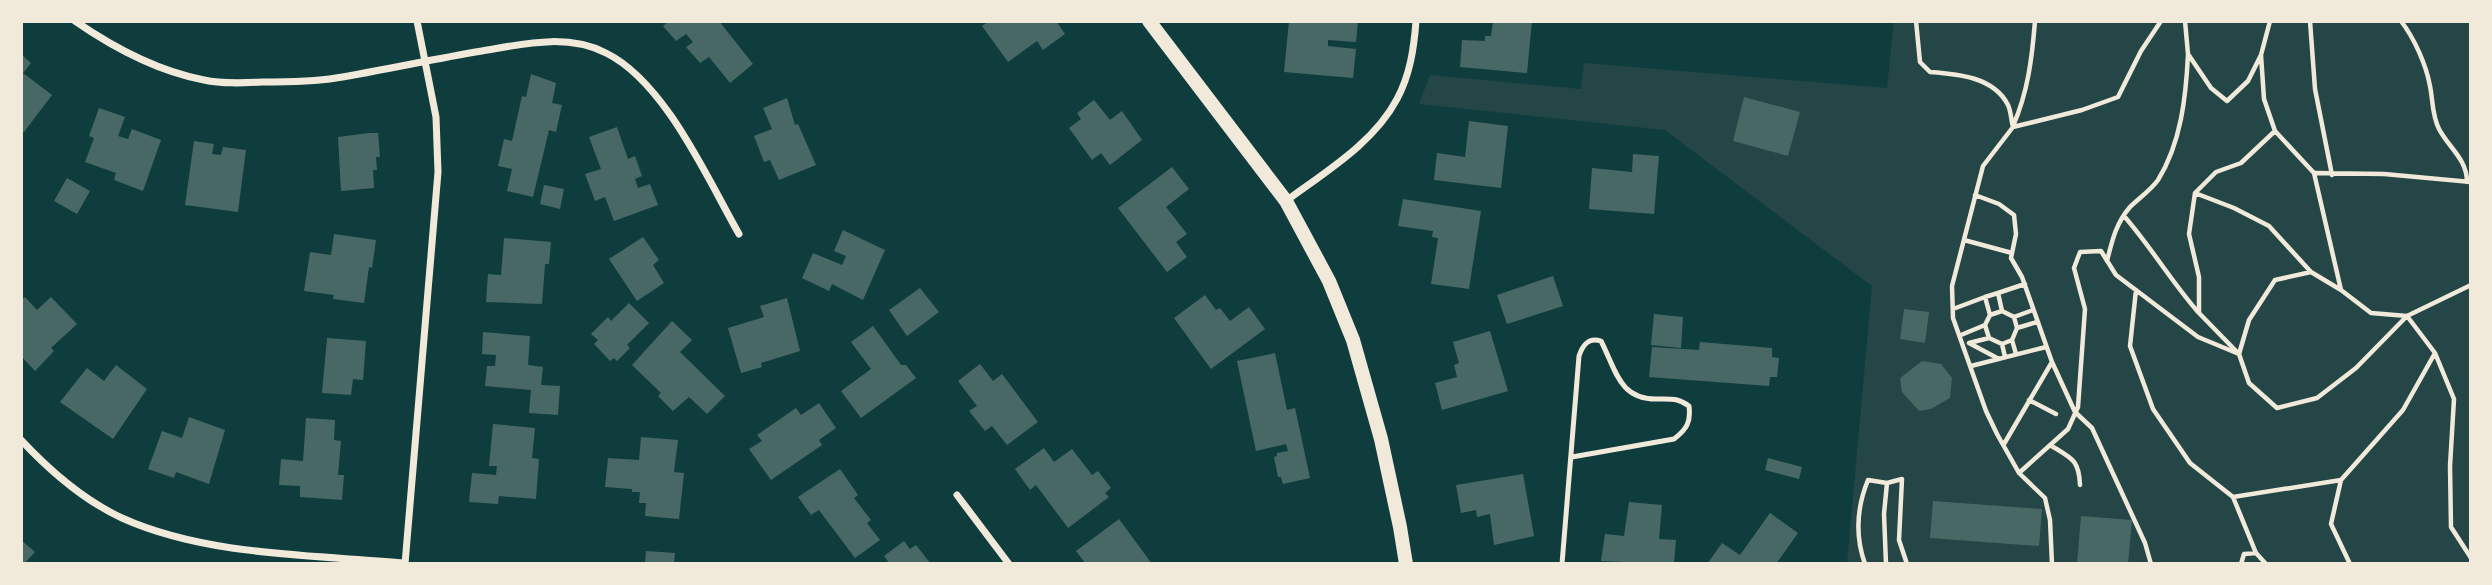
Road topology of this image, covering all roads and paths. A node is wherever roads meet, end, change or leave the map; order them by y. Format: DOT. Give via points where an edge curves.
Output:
graph roads {
  1 [pos="75,21"];
  2 [pos="417,21"];
  3 [pos="1149,21"];
  4 [pos="1416,21"];
  5 [pos="1916,21"];
  6 [pos="2035,21"];
  7 [pos="2161,21"];
  8 [pos="2185,21"];
  9 [pos="2270,21"];
  10 [pos="2310,21"];
  11 [pos="2401,21"];
  12 [pos="2188,54"];
  13 [pos="2261,55"];
  14 [pos="425,60"];
  15 [pos="2013,127"];
  16 [pos="2275,131"];
  17 [pos="2314,173"];
  18 [pos="2332,175"];
  19 [pos="2469,182"];
  20 [pos="2195,193"];
  21 [pos="1975,195"];
  22 [pos="1286,201"];
  23 [pos="2124,216"];
  24 [pos="739,234"];
  25 [pos="1964,240"];
  26 [pos="2012,253"];
  27 [pos="2108,261"];
  28 [pos="2311,272"];
  29 [pos="2025,285"];
  30 [pos="2471,285"];
  31 [pos="2136,290"];
  32 [pos="2341,290"];
  33 [pos="1998,293"];
  34 [pos="1985,297"];
  35 [pos="1953,309"];
  36 [pos="2034,310"];
  37 [pos="2002,311"];
  38 [pos="2199,313"];
  39 [pos="1990,315"];
  40 [pos="2407,316"];
  41 [pos="2014,317"];
  42 [pos="2037,322"];
  43 [pos="1985,325"];
  44 [pos="2017,328"];
  45 [pos="1961,335"];
  46 [pos="1989,338"];
  47 [pos="2012,340"];
  48 [pos="1966,344"];
  49 [pos="2002,344"];
  50 [pos="2046,347"];
  51 [pos="2435,353"];
  52 [pos="2016,354"];
  53 [pos="2239,354"];
  54 [pos="2002,358"];
  55 [pos="2052,362"];
  56 [pos="1971,366"];
  57 [pos="2029,400"];
  58 [pos="2075,412"];
  59 [pos="2056,414"];
  60 [pos="21,440"];
  61 [pos="2003,445"];
  62 [pos="2050,445"];
  63 [pos="1572,457"];
  64 [pos="2019,473"];
  65 [pos="2342,480"];
  66 [pos="1887,483"];
  67 [pos="2080,485"];
  68 [pos="957,495"];
  69 [pos="2233,497"];
  70 [pos="2256,554"];
  71 [pos="2471,558"];
  72 [pos="405,564"];
  73 [pos="1009,564"];
  74 [pos="1406,564"];
  75 [pos="1562,564"];
  76 [pos="1865,564"];
  77 [pos="1886,564"];
  78 [pos="1907,564"];
  79 [pos="2052,564"];
  80 [pos="2151,564"];
  81 [pos="2241,564"];
  82 [pos="2266,564"];
  83 [pos="2350,564"];
  1 -- 14 [label="street" via="132,56 206,80 334,79"];
  2 -- 14 [label="street"];
  3 -- 22 [label="main road"];
  4 -- 22 [label="street" via="1407,76 1383,120 1357,148"];
  5 -- 15 [label="path" via="1920,62 1930,72 1962,74 1994,88 2008,105"];
  6 -- 15 [label="path" via="2031,68"];
  7 -- 15 [label="path" via="2118,97"];
  8 -- 12 [label="path"];
  9 -- 13 [label="path"];
  10 -- 18 [label="path" via="2315,89"];
  11 -- 19 [label="path" via="2427,71 2438,128 2463,161"];
  12 -- 13 [label="path" via="2211,88 2227,101 2248,81"];
  12 -- 23 [label="path" via="2185,102 2174,144 2157,181"];
  13 -- 16 [label="path" via="2264,99"];
  14 -- 24 [label="street" via="551,40 606,53 625,65 661,102"];
  14 -- 72 [label="street" via="436,117 438,172"];
  15 -- 21 [label="path" via="1983,166"];
  16 -- 17 [label="path"];
  16 -- 20 [label="path" via="2241,163 2216,172"];
  17 -- 18 [label="path"];
  17 -- 32 [label="path"];
  18 -- 19 [label="path" via="2384,174"];
  20 -- 28 [label="path" via="2269,226"];
  20 -- 38 [label="path" via="2189,234 2199,276"];
  21 -- 25 [label="path"];
  21 -- 26 [label="path" via="2014,215"];
  22 -- 74 [label="main road" via="1329,281 1353,340 1381,439"];
  23 -- 27 [label="path" via="2116,228"];
  23 -- 38 [label="path"];
  25 -- 26 [label="path"];
  25 -- 35 [label="path" via="1952,286"];
  26 -- 29 [label="path"];
  27 -- 31 [label="path" via="2116,275"];
  27 -- 58 [label="path" via="2101,251 2080,252 2074,268 2085,309"];
  28 -- 32 [label="path"];
  28 -- 53 [label="path" via="2276,280 2249,320"];
  29 -- 33 [label="path"];
  29 -- 36 [label="path"];
  30 -- 40 [label="path"];
  31 -- 53 [label="path" via="2198,337"];
  31 -- 69 [label="path" via="2130,346 2153,409 2190,463"];
  32 -- 40 [label="path" via="2371,313"];
  33 -- 34 [label="path"];
  33 -- 37 [label="path"];
  34 -- 35 [label="path"];
  34 -- 39 [label="path"];
  35 -- 45 [label="path"];
  36 -- 41 [label="path"];
  36 -- 42 [label="path"];
  37 -- 39 [label="path"];
  37 -- 41 [label="path"];
  38 -- 53 [label="path"];
  39 -- 43 [label="path"];
  40 -- 51 [label="path"];
  40 -- 53 [label="path" via="2356,368 2317,398 2277,408 2249,383"];
  41 -- 44 [label="path"];
  42 -- 44 [label="path"];
  42 -- 50 [label="path"];
  43 -- 45 [label="path"];
  43 -- 46 [label="path"];
  44 -- 47 [label="path"];
  45 -- 48 [label="path"];
  46 -- 48 [label="path"];
  46 -- 49 [label="path"];
  47 -- 49 [label="path"];
  47 -- 52 [label="path"];
  48 -- 54 [label="path"];
  48 -- 56 [label="path"];
  49 -- 54 [label="path"];
  50 -- 52 [label="path"];
  50 -- 55 [label="path"];
  51 -- 65 [label="path" via="2403,410"];
  51 -- 71 [label="path" via="2454,399 2451,527"];
  52 -- 54 [label="path"];
  54 -- 56 [label="path"];
  55 -- 57 [label="path"];
  55 -- 58 [label="path"];
  56 -- 61 [label="path"];
  57 -- 59 [label="path"];
  57 -- 61 [label="path"];
  58 -- 62 [label="path" via="2068,429"];
  58 -- 80 [label="path" via="2092,428"];
  60 -- 72 [label="street" via="84,496 122,518 170,535 233,548"];
  61 -- 64 [label="path"];
  62 -- 64 [label="path"];
  62 -- 67 [label="path" via="2075,460"];
  63 -- 63 [label="lane" via="1579,356 1586,342 1601,341 1621,385 1635,395 1674,398 1689,406 1686,430 1674,439"];
  63 -- 75 [label="lane"];
  64 -- 79 [label="path" via="2045,498"];
  65 -- 69 [label="path"];
  65 -- 83 [label="path" via="2331,524"];
  66 -- 76 [label="path" via="1868,480 1863,492 1857,519"];
  66 -- 77 [label="path"];
  66 -- 78 [label="path" via="1902,479 1899,540"];
  68 -- 73 [label="street"];
  69 -- 70 [label="path"];
  70 -- 81 [label="path" via="2244,554"];
  70 -- 82 [label="path"];
}
